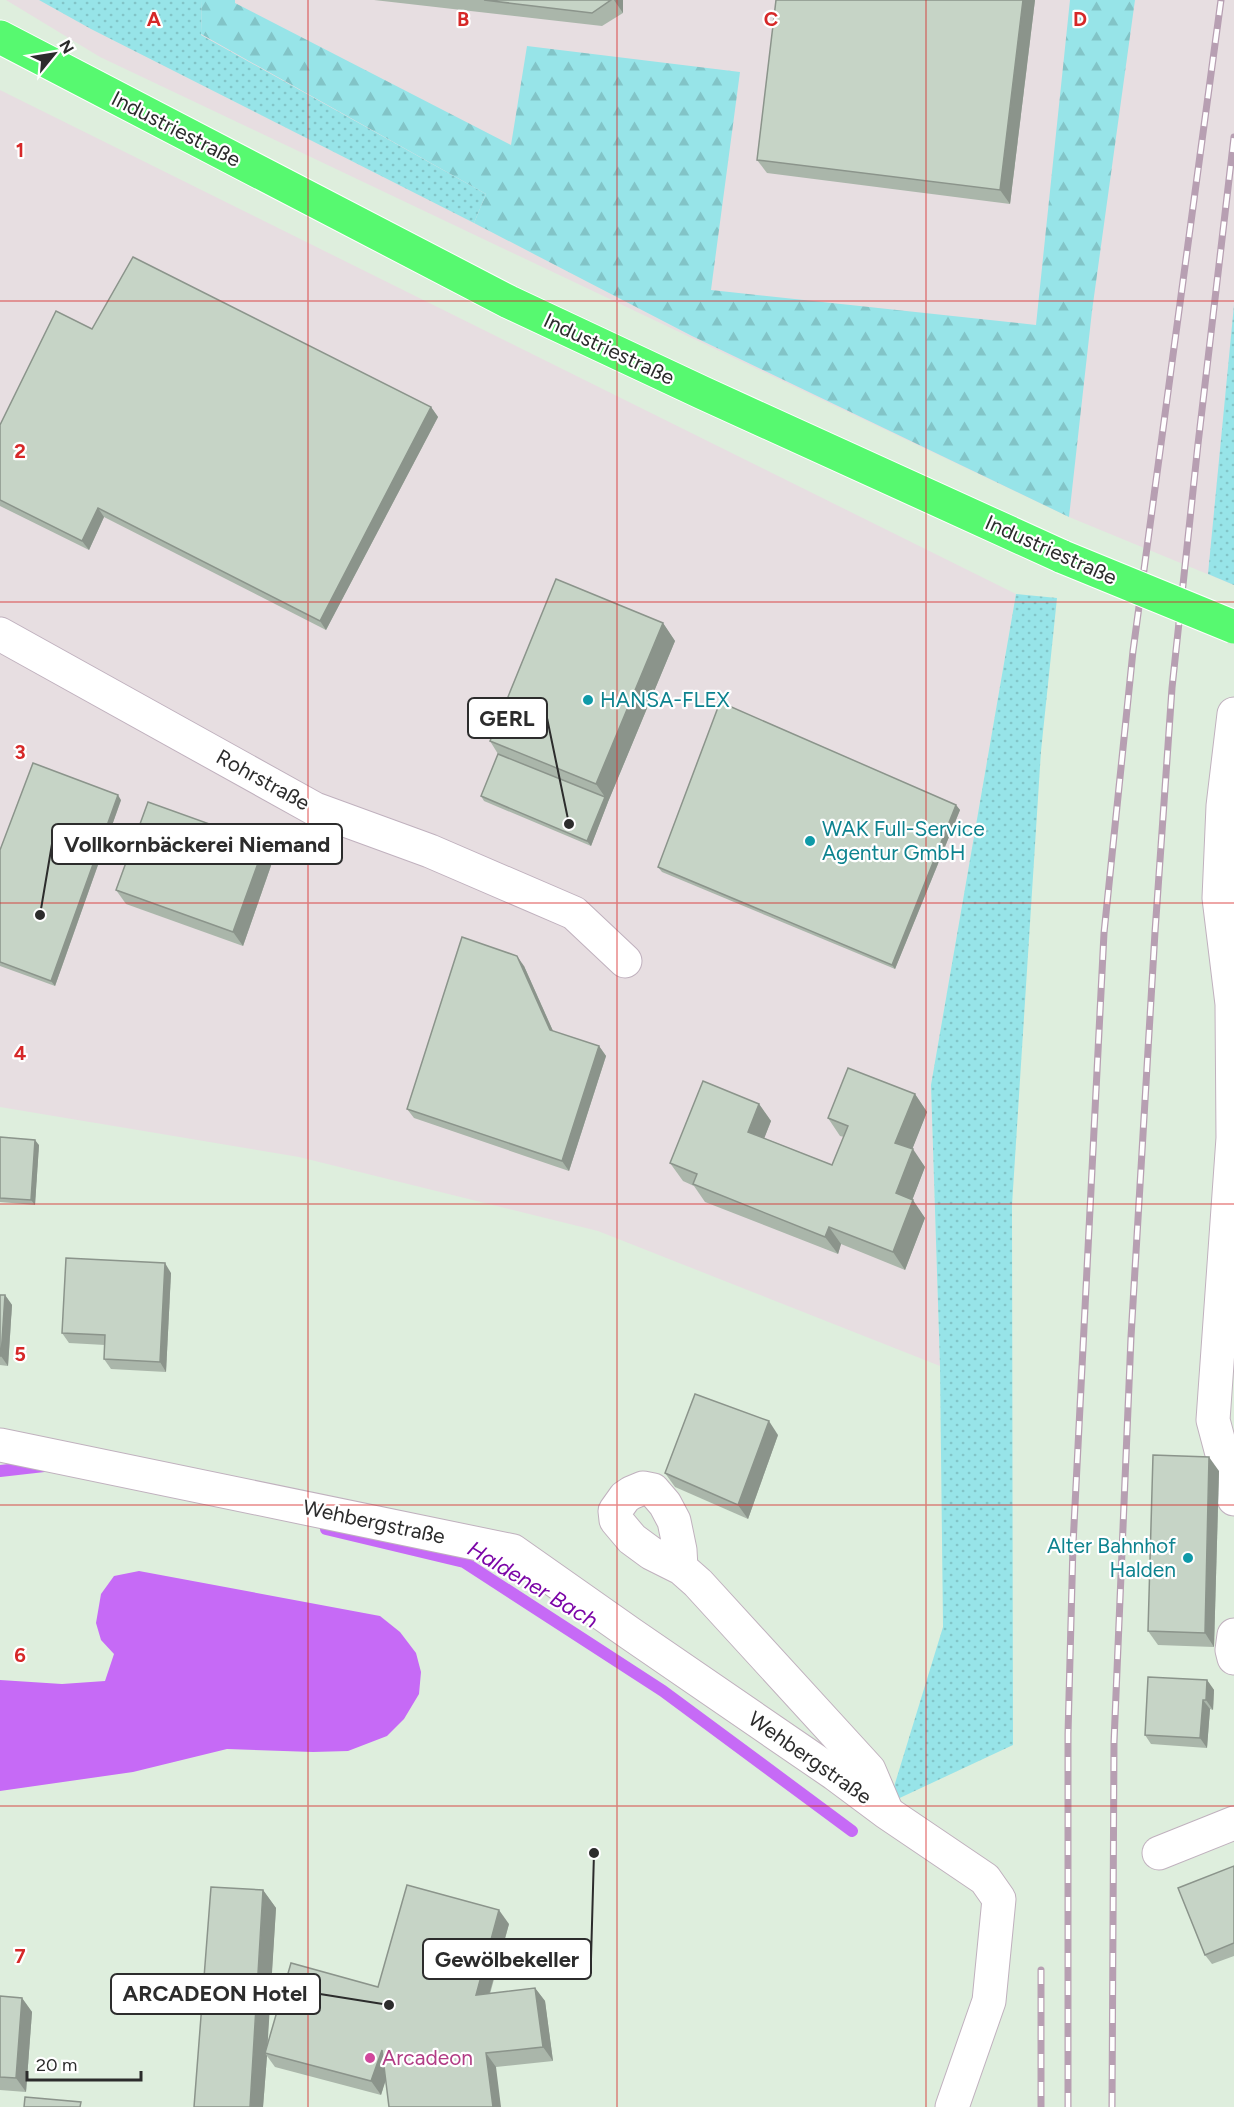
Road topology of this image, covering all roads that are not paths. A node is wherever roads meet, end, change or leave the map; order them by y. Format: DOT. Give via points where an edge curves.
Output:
graph roads {
  1 [pos="0,37"];
  2 [pos="1234,627"];
  3 [pos="0,634"];
  4 [pos="1234,714"];
  5 [pos="625,961"];
  6 [pos="0,1446"];
  7 [pos="1234,1499"];
  8 [pos="681,1568"];
  9 [pos="1234,1635"];
  10 [pos="1234,1658"];
  11 [pos="886,1812"];
  12 [pos="1234,1823"];
  13 [pos="1159,1853"];
  14 [pos="952,2107"];
  1 -- 2 [label="main road, Industriestraße, bridge" via="509,302 1063,557"];
  3 -- 5 [label="street, Rohrstraße" via="315,809 430,851 574,913"];
  4 -- 7 [label="street" via="1223,806 1219,898 1232,1004 1233,1138 1213,1420"];
  6 -- 11 [label="street, Wehbergstraße" via="513,1551"];
  8 -- 11 [label="street" via="869,1770"];
  9 -- 10 [label="street"];
  11 -- 14 [label="street, Wehbergstraße" via="985,1879 999,1899 989,2001"];
  12 -- 13 [label="street"];
}
